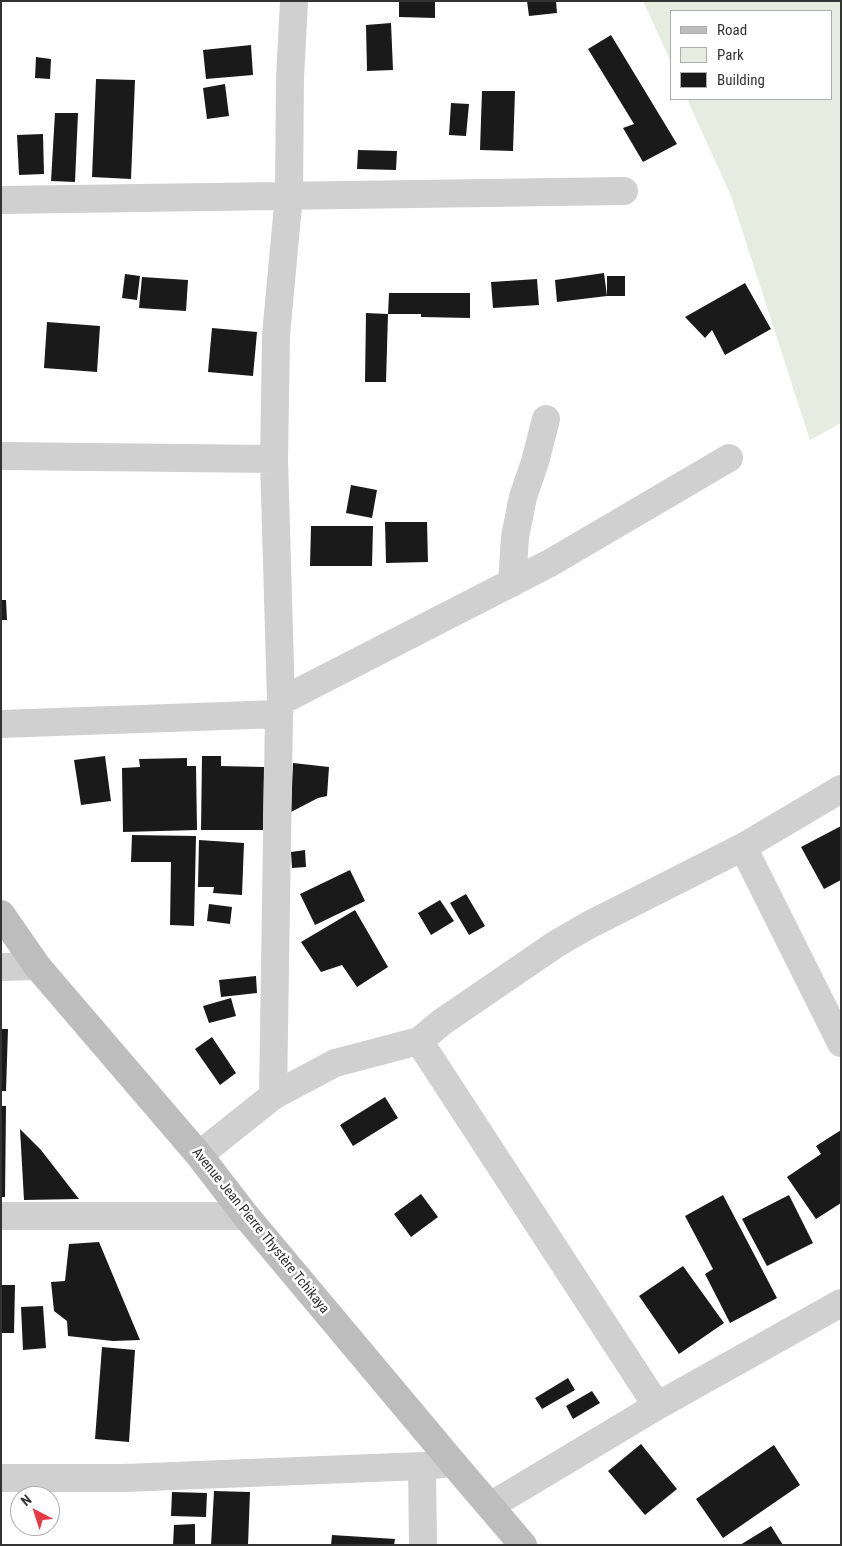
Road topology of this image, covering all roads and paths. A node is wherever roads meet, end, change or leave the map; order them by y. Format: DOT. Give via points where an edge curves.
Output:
graph roads {
  1 [pos="294,1"];
  2 [pos="624,191"];
  3 [pos="289,195"];
  4 [pos="1,200"];
  5 [pos="546,419"];
  6 [pos="1,456"];
  7 [pos="729,458"];
  8 [pos="274,460"];
  9 [pos="512,583"];
  10 [pos="280,708"];
  11 [pos="1,724"];
  12 [pos="841,789"];
  13 [pos="742,847"];
  14 [pos="1,914"];
  15 [pos="37,966"];
  16 [pos="1,967"];
  17 [pos="419,1041"];
  18 [pos="841,1043"];
  19 [pos="273,1096"];
  20 [pos="198,1155"];
  21 [pos="1,1216"];
  22 [pos="246,1216"];
  23 [pos="841,1303"];
  24 [pos="658,1406"];
  25 [pos="453,1463"];
  26 [pos="422,1466"];
  27 [pos="1,1478"];
  28 [pos="490,1506"];
  29 [pos="423,1545"];
  30 [pos="524,1545"];
  1 -- 3 [label="street"];
  2 -- 3 [label="street"];
  3 -- 4 [label="street"];
  3 -- 8 [label="street" via="276,335"];
  5 -- 9 [label="street" via="523,497 515,537"];
  6 -- 8 [label="street"];
  7 -- 9 [label="street"];
  8 -- 10 [label="street"];
  9 -- 10 [label="street"];
  10 -- 11 [label="street"];
  10 -- 19 [label="street"];
  12 -- 13 [label="street"];
  13 -- 17 [label="street" via="556,944"];
  13 -- 18 [label="street"];
  14 -- 15 [label="street, Avenue Jean Pierre Thystère Tchikaya"];
  15 -- 16 [label="street"];
  15 -- 20 [label="street, Avenue Jean Pierre Thystère Tchikaya"];
  17 -- 19 [label="street" via="335,1063"];
  17 -- 24 [label="street"];
  19 -- 20 [label="street"];
  20 -- 22 [label="street, Avenue Jean Pierre Thystère Tchikaya"];
  21 -- 22 [label="street"];
  22 -- 25 [label="street, Avenue Jean Pierre Thystère Tchikaya"];
  23 -- 24 [label="street"];
  24 -- 28 [label="street"];
  25 -- 26 [label="street"];
  25 -- 28 [label="street, Avenue Jean Pierre Thystère Tchikaya"];
  26 -- 27 [label="street" via="124,1478"];
  26 -- 29 [label="street"];
  28 -- 30 [label="street, Avenue Jean Pierre Thystère Tchikaya"];
}
